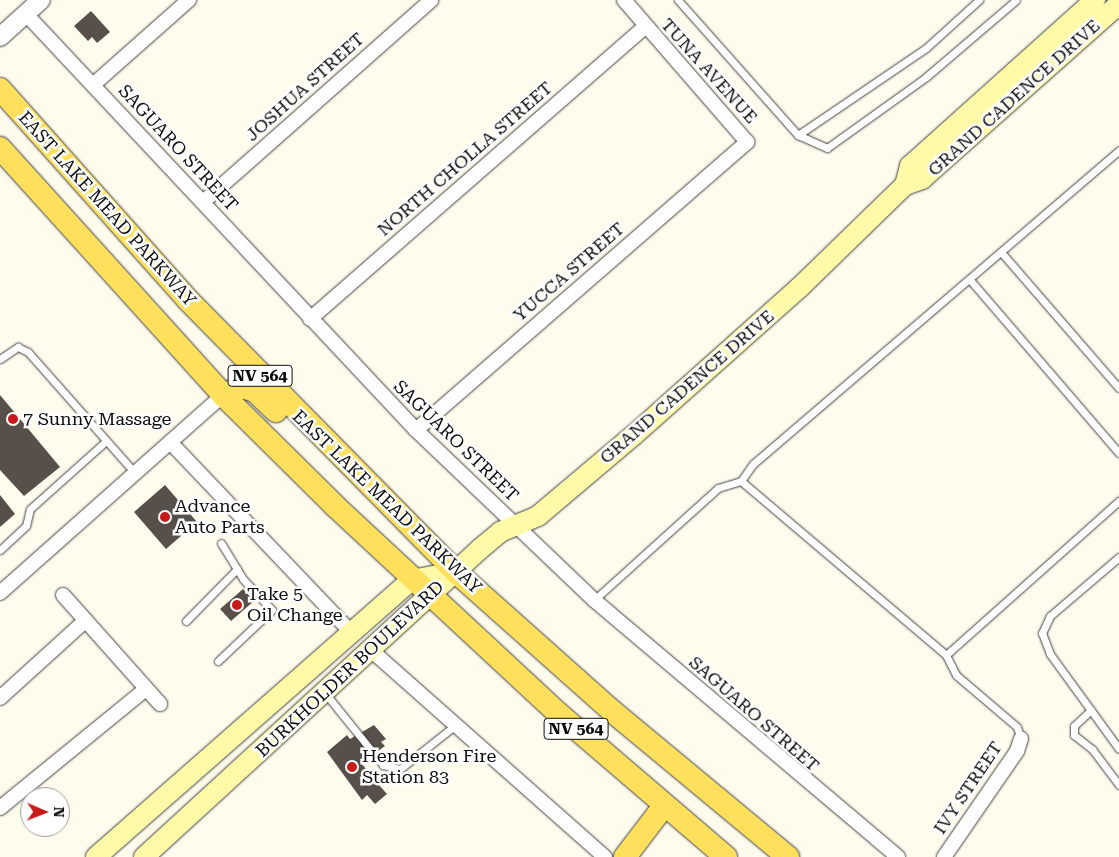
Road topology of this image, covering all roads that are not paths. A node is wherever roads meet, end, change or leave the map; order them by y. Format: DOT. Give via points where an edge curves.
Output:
graph roads {
  1 [pos="41,0"];
  2 [pos="189,0"];
  3 [pos="431,0"];
  4 [pos="624,0"];
  5 [pos="678,0"];
  6 [pos="979,0"];
  7 [pos="1016,0"];
  8 [pos="1096,0"];
  9 [pos="1119,4"];
  10 [pos="26,14"];
  11 [pos="645,27"];
  12 [pos="0,37"];
  13 [pos="94,84"];
  14 [pos="0,89"];
  15 [pos="798,135"];
  16 [pos="747,142"];
  17 [pos="0,148"];
  18 [pos="1119,150"];
  19 [pos="905,185"];
  20 [pos="203,202"];
  21 [pos="1001,252"];
  22 [pos="970,281"];
  23 [pos="310,319"];
  24 [pos="0,359"];
  25 [pos="1119,388"];
  26 [pos="223,395"];
  27 [pos="416,430"];
  28 [pos="315,433"];
  29 [pos="106,441"];
  30 [pos="170,442"];
  31 [pos="1119,453"];
  32 [pos="135,473"];
  33 [pos="741,481"];
  34 [pos="1119,501"];
  35 [pos="516,526"];
  36 [pos="221,543"];
  37 [pos="0,550"];
  38 [pos="1119,557"];
  39 [pos="237,569"];
  40 [pos="456,572"];
  41 [pos="411,580"];
  42 [pos="0,593"];
  43 [pos="63,595"];
  44 [pos="430,598"];
  45 [pos="594,600"];
  46 [pos="85,621"];
  47 [pos="186,621"];
  48 [pos="351,632"];
  49 [pos="372,651"];
  50 [pos="946,655"];
  51 [pos="218,661"];
  52 [pos="146,688"];
  53 [pos="325,693"];
  54 [pos="0,698"];
  55 [pos="160,704"];
  56 [pos="1090,710"];
  57 [pos="453,727"];
  58 [pos="230,739"];
  59 [pos="1021,739"];
  60 [pos="1119,749"];
  61 [pos="251,761"];
  62 [pos="1119,785"];
  63 [pos="664,806"];
  64 [pos="153,807"];
  65 [pos="0,808"];
  66 [pos="173,832"];
  67 [pos="96,857"];
  68 [pos="144,857"];
  69 [pos="605,857"];
  70 [pos="625,857"];
  71 [pos="726,857"];
  72 [pos="788,857"];
  73 [pos="898,857"];
  74 [pos="944,857"];
  1 -- 10 [label="street"];
  2 -- 13 [label="street"];
  3 -- 20 [label="street, JOSHUA STREET"];
  4 -- 11 [label="street, TUNA AVENUE"];
  5 -- 15 [label="lane"];
  6 -- 15 [label="lane" via="926,48"];
  7 -- 15 [label="lane" via="926,77 828,148"];
  8 -- 19 [label="main road, GRAND CADENCE DRIVE" via="910,166"];
  9 -- 19 [label="main road, GRAND CADENCE DRIVE" via="922,179"];
  10 -- 12 [label="street"];
  10 -- 13 [label="street, SAGUARO STREET"];
  11 -- 16 [label="street, TUNA AVENUE"];
  11 -- 23 [label="street, NORTH CHOLLA STREET"];
  13 -- 20 [label="street, SAGUARO STREET"];
  14 -- 28 [label="main road, EAST LAKE MEAD PARKWAY / NV 564" via="189,301"];
  16 -- 27 [label="street, YUCCA STREET"];
  17 -- 26 [label="main road, NV 564"];
  18 -- 21 [label="lane"];
  19 -- 35 [label="main road, GRAND CADENCE DRIVE" via="800,288 634,435 538,516"];
  20 -- 23 [label="street, SAGUARO STREET"];
  21 -- 22 [label="lane"];
  21 -- 25 [label="lane"];
  22 -- 31 [label="lane"];
  22 -- 33 [label="lane" via="753,464"];
  23 -- 27 [label="street, SAGUARO STREET"];
  24 -- 29 [label="lane" via="18,347 28,352"];
  26 -- 28 [label="main road" via="242,387 255,391 292,426"];
  26 -- 30 [label="street"];
  26 -- 41 [label="main road, NV 564"];
  27 -- 35 [label="street, SAGUARO STREET"];
  28 -- 40 [label="main road, EAST LAKE MEAD PARKWAY / NV 564"];
  29 -- 32 [label="lane"];
  29 -- 37 [label="lane" via="30,509 26,526"];
  30 -- 32 [label="street"];
  30 -- 48 [label="street"];
  32 -- 42 [label="street"];
  33 -- 45 [label="lane" via="718,488"];
  33 -- 50 [label="lane"];
  34 -- 50 [label="lane"];
  35 -- 40 [label="main road, GRAND CADENCE DRIVE" via="500,532"];
  35 -- 45 [label="street, SAGUARO STREET"];
  36 -- 39 [label="lane"];
  38 -- 56 [label="lane" via="1050,616 1042,632 1050,654"];
  39 -- 47 [label="lane"];
  39 -- 51 [label="lane" via="272,610"];
  40 -- 41 [label="main road, BURKHOLDER BOULEVARD"];
  40 -- 44 [label="main road, BURKHOLDER BOULEVARD"];
  40 -- 72 [label="main road, EAST LAKE MEAD PARKWAY / NV 564" via="612,711"];
  41 -- 44 [label="main road, NV 564"];
  41 -- 48 [label="main road, BURKHOLDER BOULEVARD"];
  43 -- 46 [label="street"];
  44 -- 49 [label="main road, BURKHOLDER BOULEVARD"];
  44 -- 63 [label="main road, NV 564"];
  45 -- 73 [label="street, SAGUARO STREET"];
  46 -- 52 [label="street"];
  46 -- 54 [label="street"];
  48 -- 58 [label="main road, BURKHOLDER BOULEVARD"];
  49 -- 53 [label="main road, BURKHOLDER BOULEVARD"];
  49 -- 57 [label="street"];
  50 -- 59 [label="lane" via="956,675 1017,727"];
  52 -- 55 [label="street"];
  52 -- 65 [label="street"];
  53 -- 57 [label="lane" via="383,765 400,768 408,764"];
  53 -- 61 [label="main road, BURKHOLDER BOULEVARD"];
  56 -- 60 [label="lane"];
  56 -- 62 [label="lane" via="1074,726 1074,735 1092,749"];
  57 -- 69 [label="street"];
  58 -- 61 [label="main road"];
  58 -- 64 [label="main road, BURKHOLDER BOULEVARD"];
  59 -- 74 [label="street, IVY STREET" via="1017,751"];
  61 -- 66 [label="main road, BURKHOLDER BOULEVARD"];
  63 -- 70 [label="main road"];
  63 -- 71 [label="main road, NV 564"];
  64 -- 66 [label="main road"];
  64 -- 67 [label="main road, BURKHOLDER BOULEVARD"];
  66 -- 68 [label="main road, BURKHOLDER BOULEVARD"];
}
